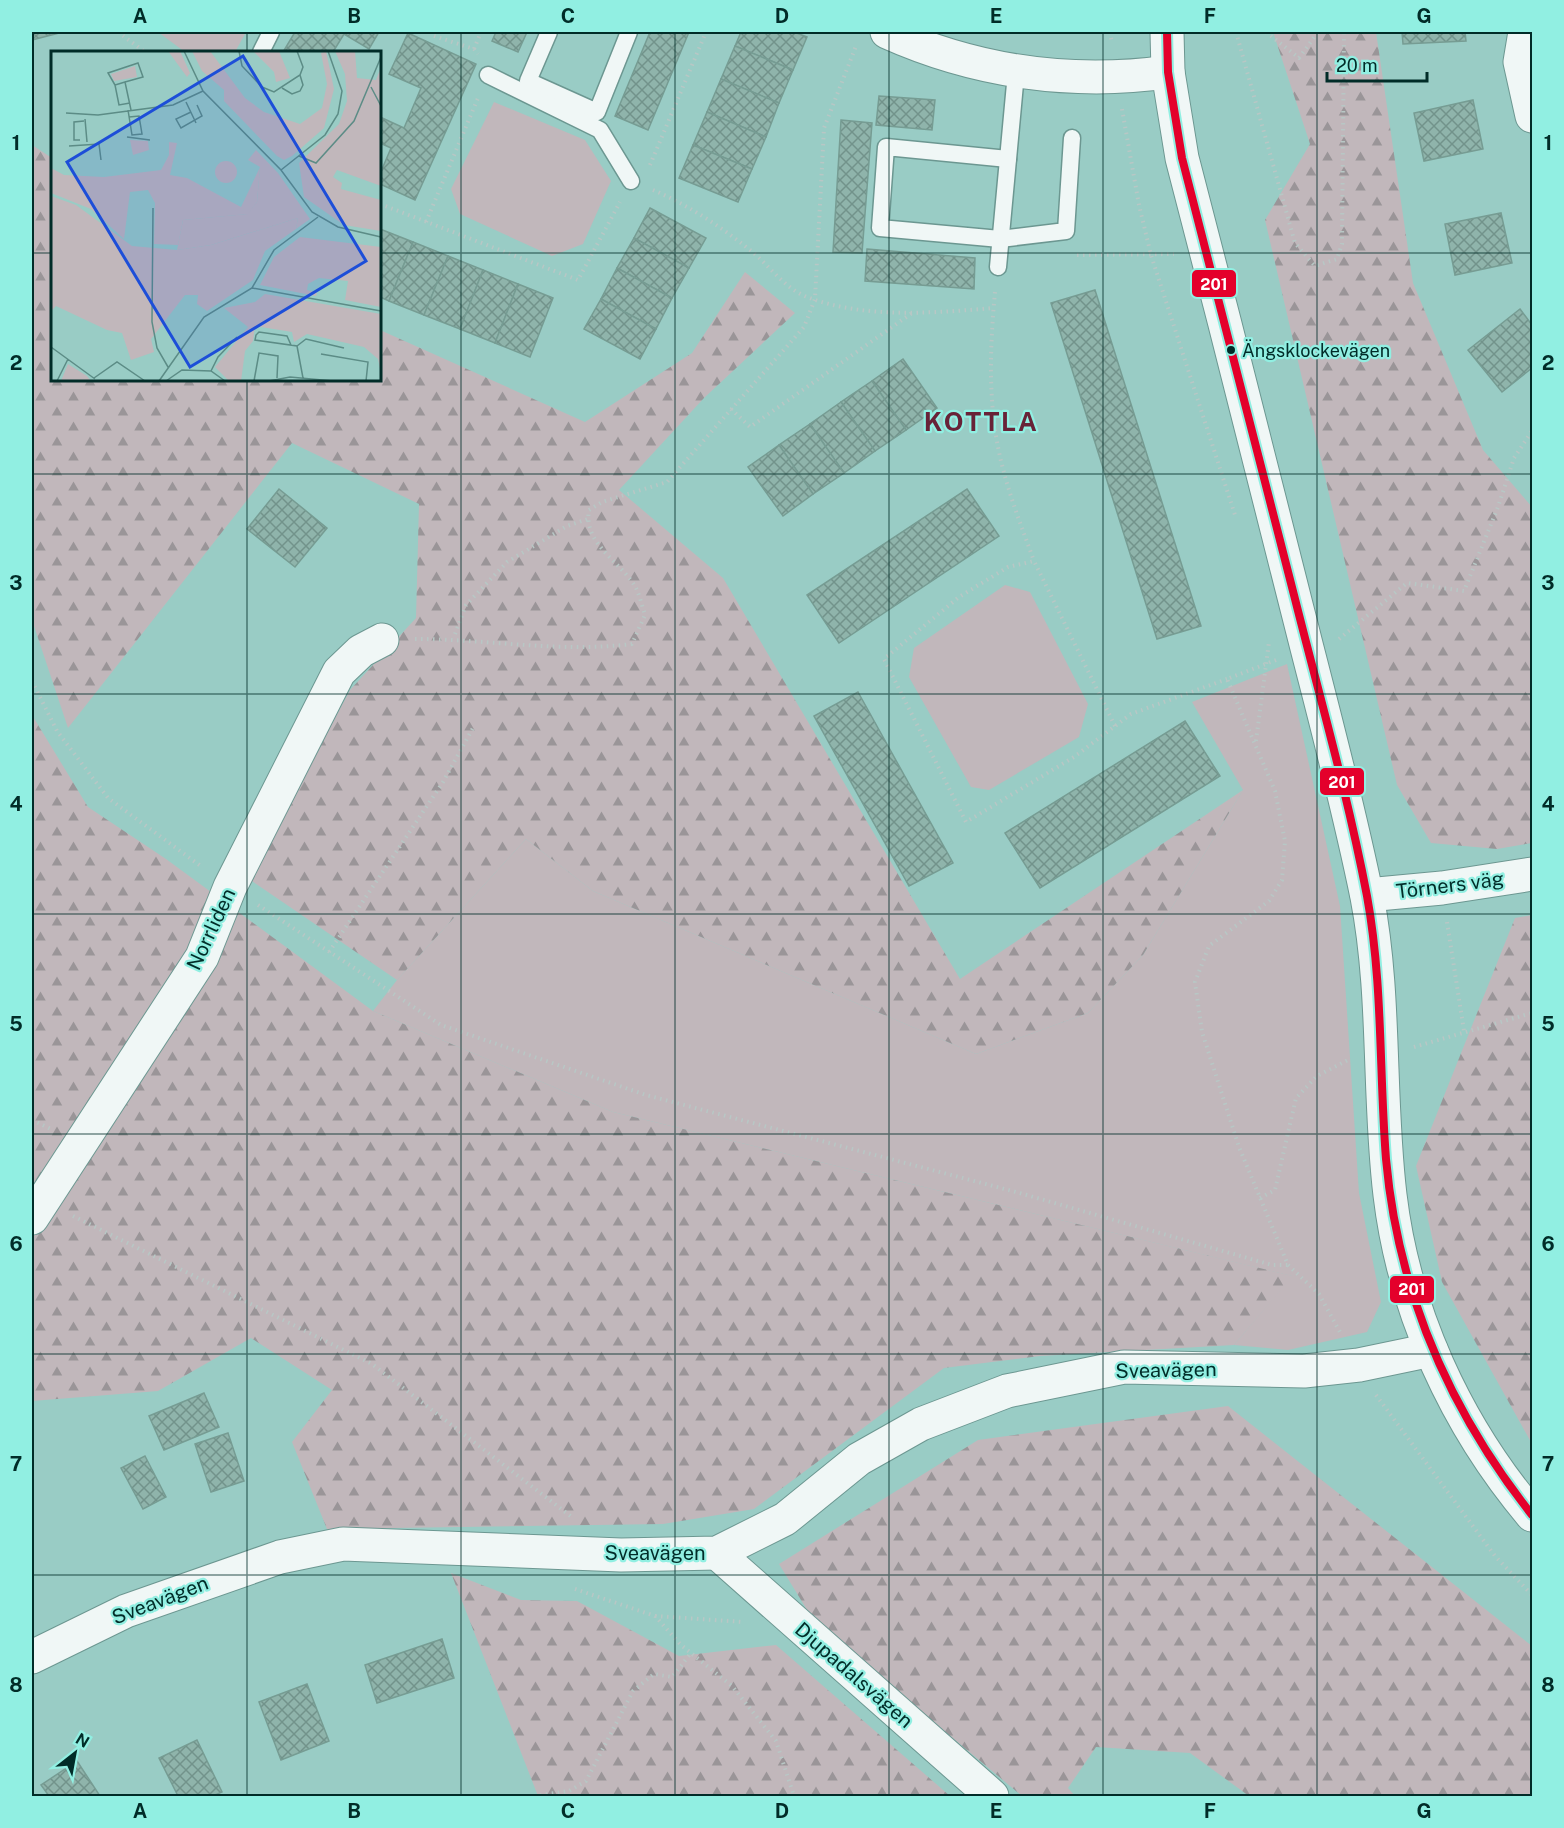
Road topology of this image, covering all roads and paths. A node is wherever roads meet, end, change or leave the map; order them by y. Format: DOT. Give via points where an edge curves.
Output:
graph roads {
  1 [pos="118,32"];
  2 [pos="271,32"];
  3 [pos="481,32"];
  4 [pos="549,32"];
  5 [pos="629,32"];
  6 [pos="706,32"];
  7 [pos="1167,32"];
  8 [pos="1236,32"];
  9 [pos="1266,32"];
  10 [pos="1318,32"];
  11 [pos="1344,32"];
  12 [pos="1525,32"];
  13 [pos="434,36"];
  14 [pos="873,37"];
  15 [pos="474,49"];
  16 [pos="144,51"];
  17 [pos="262,51"];
  18 [pos="1168,72"];
  19 [pos="1016,73"];
  20 [pos="488,75"];
  21 [pos="1117,78"];
  22 [pos="1533,116"];
  23 [pos="1072,138"];
  24 [pos="1008,159"];
  25 [pos="637,183"];
  26 [pos="381,204"];
  27 [pos="426,222"];
  28 [pos="1000,239"];
  29 [pos="1207,253"];
  30 [pos="1067,255"];
  31 [pos="1151,255"];
  32 [pos="998,267"];
  33 [pos="815,299"];
  34 [pos="994,308"];
  35 [pos="912,313"];
  36 [pos="731,409"];
  37 [pos="1533,431"];
  38 [pos="1236,516"];
  39 [pos="588,519"];
  40 [pos="1034,561"];
  41 [pos="454,634"];
  42 [pos="1270,636"];
  43 [pos="382,640"];
  44 [pos="1306,646"];
  45 [pos="1265,665"];
  46 [pos="1227,679"];
  47 [pos="32,681"];
  48 [pos="1115,726"];
  49 [pos="473,728"];
  50 [pos="1256,743"];
  51 [pos="1533,874"];
  52 [pos="230,887"];
  53 [pos="1442,888"];
  54 [pos="1367,896"];
  55 [pos="329,952"];
  56 [pos="1464,1031"];
  57 [pos="37,1209"];
  58 [pos="1288,1265"];
  59 [pos="1431,1350"];
  60 [pos="1359,1365"];
  61 [pos="1533,1515"];
  62 [pos="575,1519"];
  63 [pos="717,1553"];
  64 [pos="566,1586"];
  65 [pos="1533,1595"];
  66 [pos="778,1608"];
  67 [pos="655,1616"];
  68 [pos="692,1653"];
  69 [pos="32,1657"];
  70 [pos="534,1797"];
  71 [pos="794,1797"];
  72 [pos="992,1797"];
  1 -- 16 [label="path"];
  2 -- 17 [label="lane"];
  3 -- 15 [label="path"];
  4 -- 5 [label="lane" via="528,81 597,111"];
  6 -- 25 [label="path"];
  7 -- 18 [label="street"];
  8 -- 11 [label="path" via="1295,243 1315,266 1337,259 1342,244"];
  9 -- 10 [label="path" via="1299,58"];
  12 -- 22 [label="street" via="1520,62"];
  13 -- 15 [label="path"];
  14 -- 19 [label="street" via="913,43"];
  14 -- 33 [label="path" via="824,128"];
  15 -- 20 [label="path" via="491,66"];
  18 -- 21 [label="street"];
  18 -- 29 [label="street" via="1182,158"];
  19 -- 21 [label="street"];
  19 -- 24 [label="lane"];
  20 -- 25 [label="lane" via="600,130"];
  20 -- 27 [label="path"];
  21 -- 31 [label="path"];
  23 -- 28 [label="lane" via="1066,231"];
  24 -- 28 [label="lane"];
  24 -- 28 [label="lane" via="886,147 880,228"];
  25 -- 27 [label="path" via="578,280"];
  25 -- 33 [label="path" via="672,198 719,227 779,278"];
  26 -- 27 [label="path"];
  28 -- 32 [label="lane"];
  29 -- 31 [label="path"];
  29 -- 44 [label="street"];
  30 -- 31 [label="path"];
  31 -- 38 [label="path"];
  32 -- 34 [label="path"];
  33 -- 35 [label="path" via="861,309"];
  33 -- 36 [label="path" via="804,327"];
  34 -- 35 [label="path"];
  34 -- 40 [label="path" via="992,407 999,452"];
  35 -- 36 [label="path" via="750,427"];
  36 -- 39 [label="path" via="667,482 602,502 589,510"];
  37 -- 44 [label="path" via="1514,458 1464,591 1407,584 1341,639"];
  39 -- 41 [label="path" via="567,526 507,562 466,605"];
  39 -- 43 [label="path" via="593,536 639,597 645,615 632,644 592,648 479,640"];
  40 -- 48 [label="path"];
  40 -- 48 [label="path" via="1008,567 959,597 884,658 966,822 1074,758"];
  42 -- 45 [label="path"];
  43 -- 52 [label="street, Norrliden" via="361,651 339,672"];
  44 -- 45 [label="path"];
  44 -- 54 [label="street"];
  45 -- 46 [label="path"];
  45 -- 50 [label="path"];
  46 -- 48 [label="path" via="1131,714"];
  46 -- 50 [label="path"];
  47 -- 52 [label="path" via="57,731 108,798"];
  49 -- 55 [label="path" via="443,782"];
  50 -- 58 [label="path" via="1275,791 1285,841 1282,880 1269,901 1209,946 1195,982 1202,1032 1239,1147"];
  51 -- 53 [label="street, Törners väg"];
  52 -- 55 [label="path"];
  52 -- 57 [label="street, Norrliden" via="202,957"];
  53 -- 54 [label="street, Törners väg"];
  53 -- 56 [label="path"];
  54 -- 59 [label="street" via="1375,947 1390,1193 1410,1296"];
  55 -- 58 [label="path" via="441,1024 646,1095 1028,1195 1272,1265"];
  57 -- 62 [label="path" via="372,1364"];
  58 -- 60 [label="path" via="1319,1294"];
  59 -- 60 [label="street, Sveavägen"];
  59 -- 61 [label="street" via="1470,1426"];
  60 -- 63 [label="street, Sveavägen" via="1304,1371 1124,1367 1006,1391 921,1424 859,1459 785,1519"];
  60 -- 65 [label="path" via="1375,1393 1495,1556"];
  63 -- 66 [label="street, Djupadalsvägen"];
  63 -- 69 [label="street, Sveavägen" via="621,1555 343,1544 280,1557 126,1611"];
  64 -- 67 [label="path"];
  66 -- 67 [label="path" via="765,1623"];
  66 -- 72 [label="street, Djupadalsvägen"];
  67 -- 68 [label="path"];
  68 -- 70 [label="path" via="672,1677 654,1674 633,1691 586,1781 569,1791"];
  68 -- 71 [label="path" via="732,1686 776,1742"];
}
